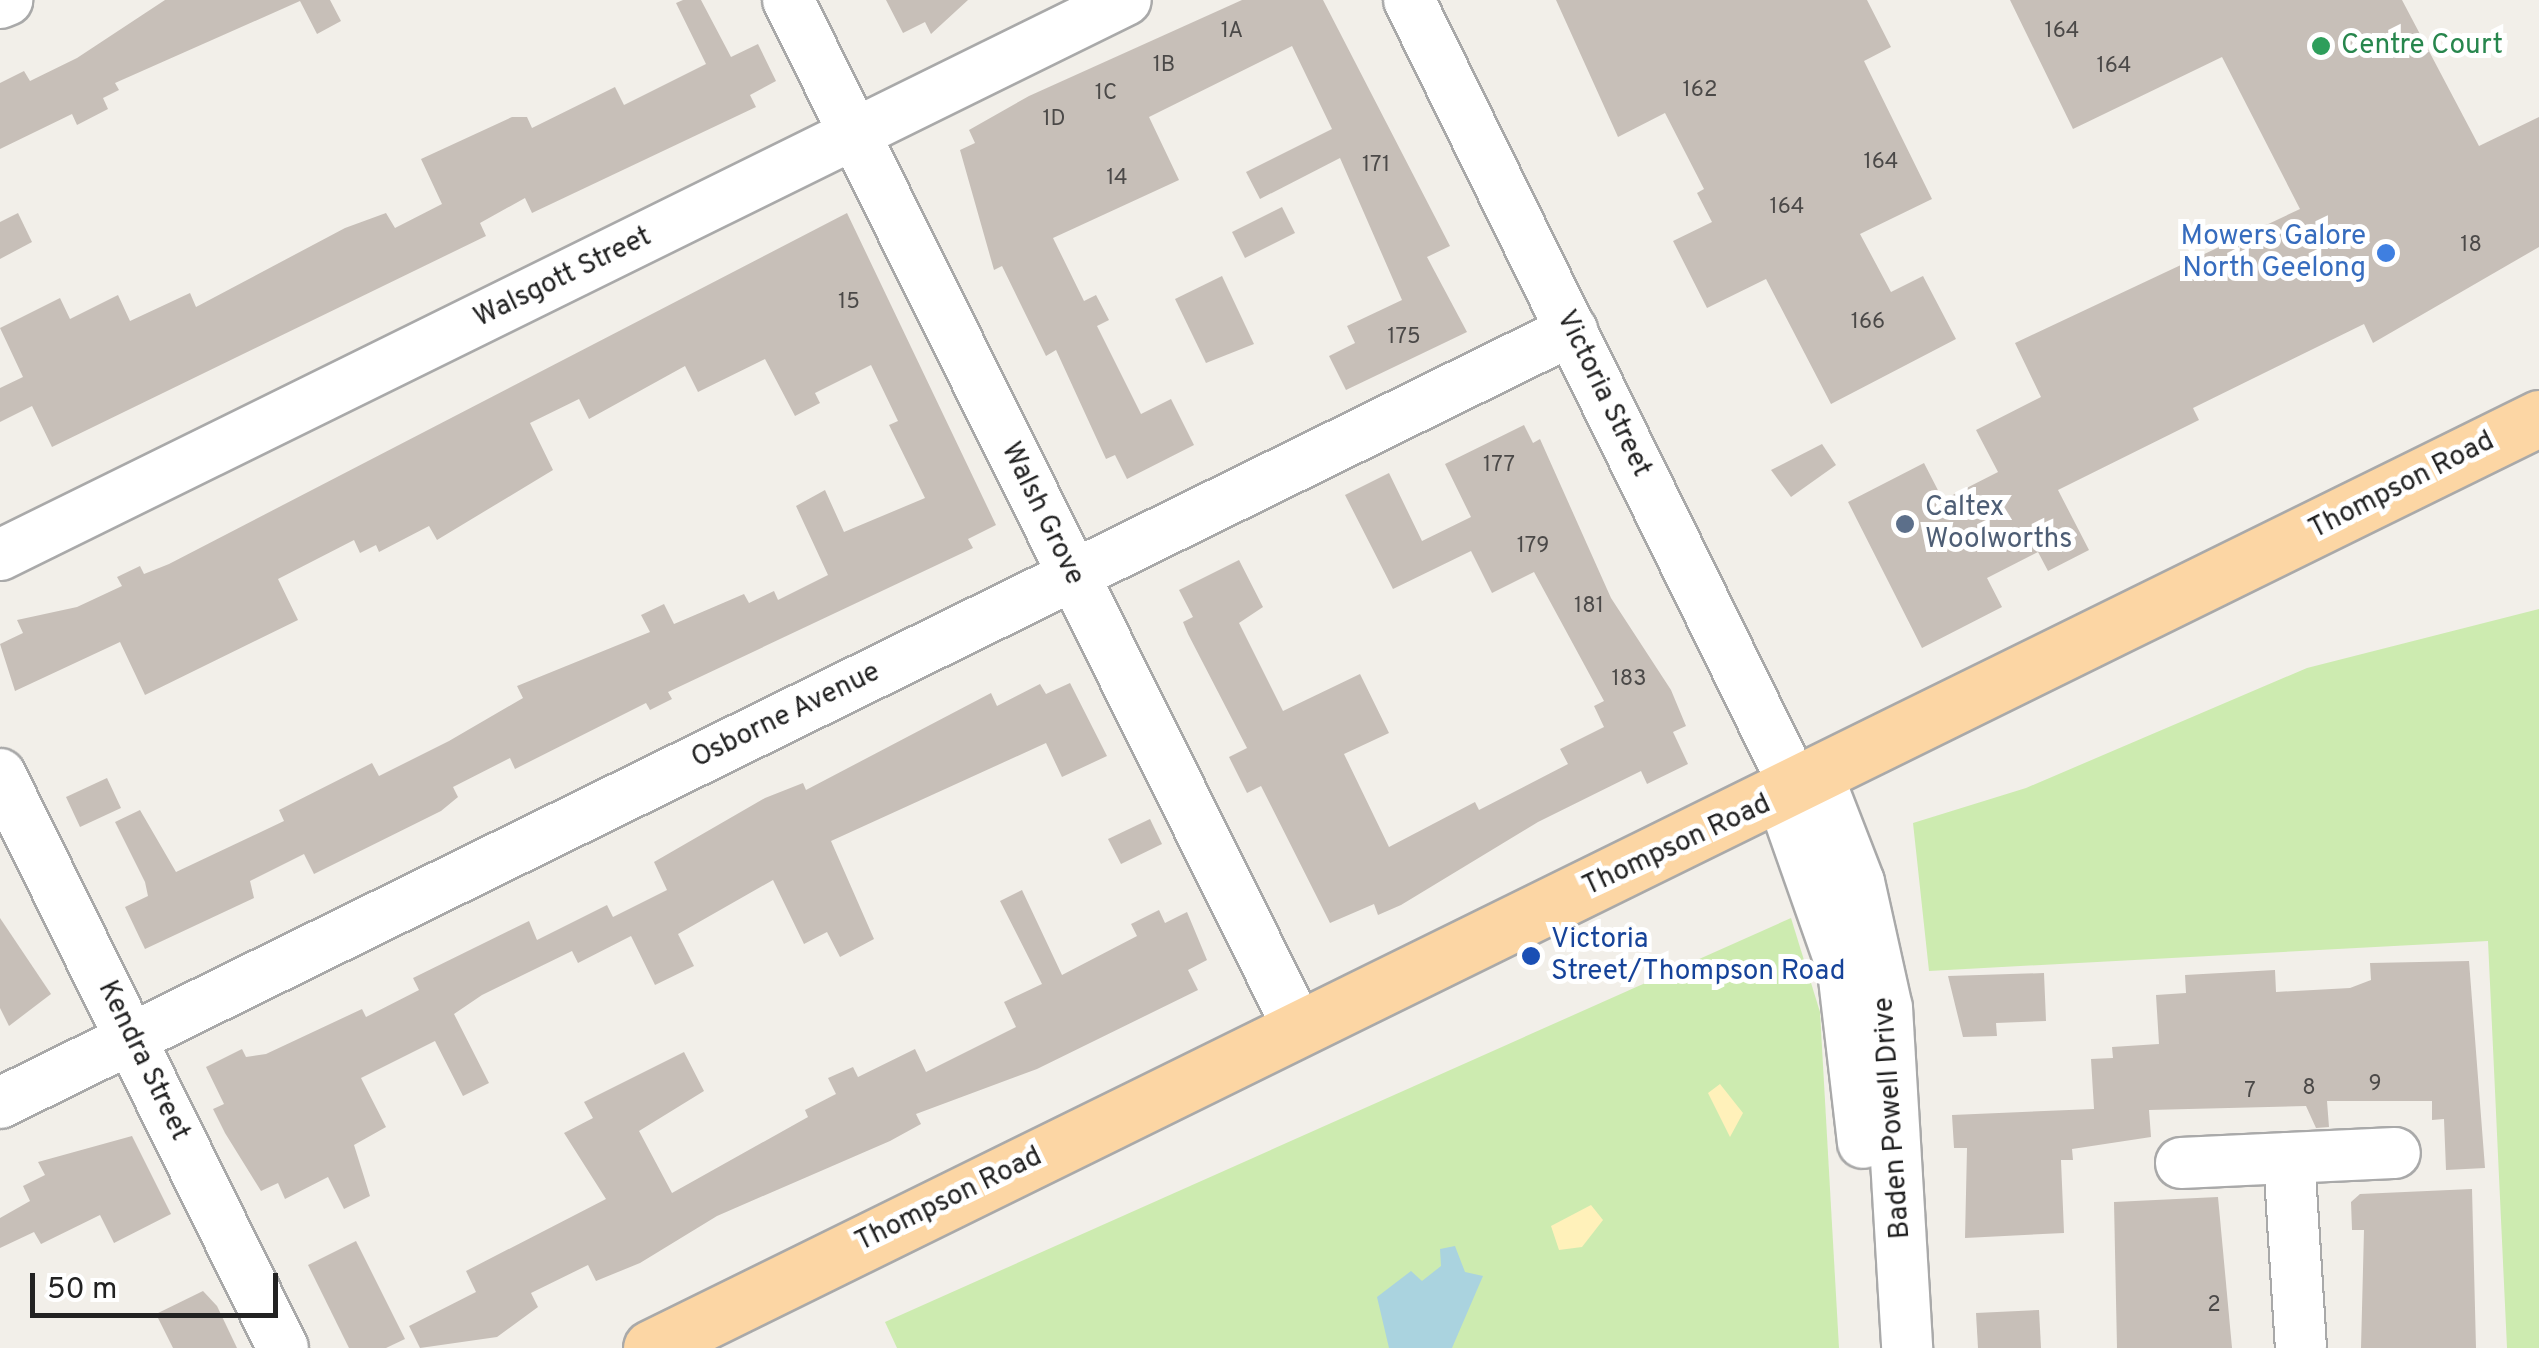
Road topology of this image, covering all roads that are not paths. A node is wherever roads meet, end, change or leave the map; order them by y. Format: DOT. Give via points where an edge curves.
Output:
graph roads {
  1 [pos="788,0"];
  2 [pos="1126,0"];
  3 [pos="1409,0"];
  4 [pos="855,134"];
  5 [pos="1572,330"];
  6 [pos="2539,418"];
  7 [pos="0,555"];
  8 [pos="1072,575"];
  9 [pos="0,774"];
  10 [pos="1799,788"];
  11 [pos="1298,1027"];
  12 [pos="132,1038"];
  13 [pos="0,1104"];
  14 [pos="2394,1153"];
  15 [pos="2289,1158"];
  16 [pos="2181,1164"];
  17 [pos="283,1348"];
  18 [pos="651,1348"];
  19 [pos="1874,1348"];
  20 [pos="1907,1348"];
  21 [pos="2300,1348"];
  1 -- 4 [label="street, Walsh Grove"];
  2 -- 4 [label="street, Walsgott Street"];
  3 -- 5 [label="street, Victoria Street"];
  4 -- 7 [label="street, Walsgott Street"];
  4 -- 8 [label="street, Walsh Grove"];
  5 -- 8 [label="street, Osborne Avenue"];
  5 -- 10 [label="street, Victoria Street"];
  6 -- 10 [label="main road, Thompson Road"];
  8 -- 11 [label="street, Walsh Grove"];
  8 -- 12 [label="street, Osborne Avenue"];
  9 -- 12 [label="street, Kendra Street"];
  10 -- 11 [label="main road, Thompson Road"];
  10 -- 19 [label="street, Baden Powell Drive" via="1853,1020"];
  10 -- 20 [label="street, Baden Powell Drive" via="1859,882 1888,1008"];
  11 -- 18 [label="main road, Thompson Road"];
  12 -- 13 [label="street, Osborne Avenue"];
  12 -- 17 [label="street, Kendra Street"];
  14 -- 15 [label="street"];
  15 -- 16 [label="street"];
  15 -- 21 [label="street"];
}
